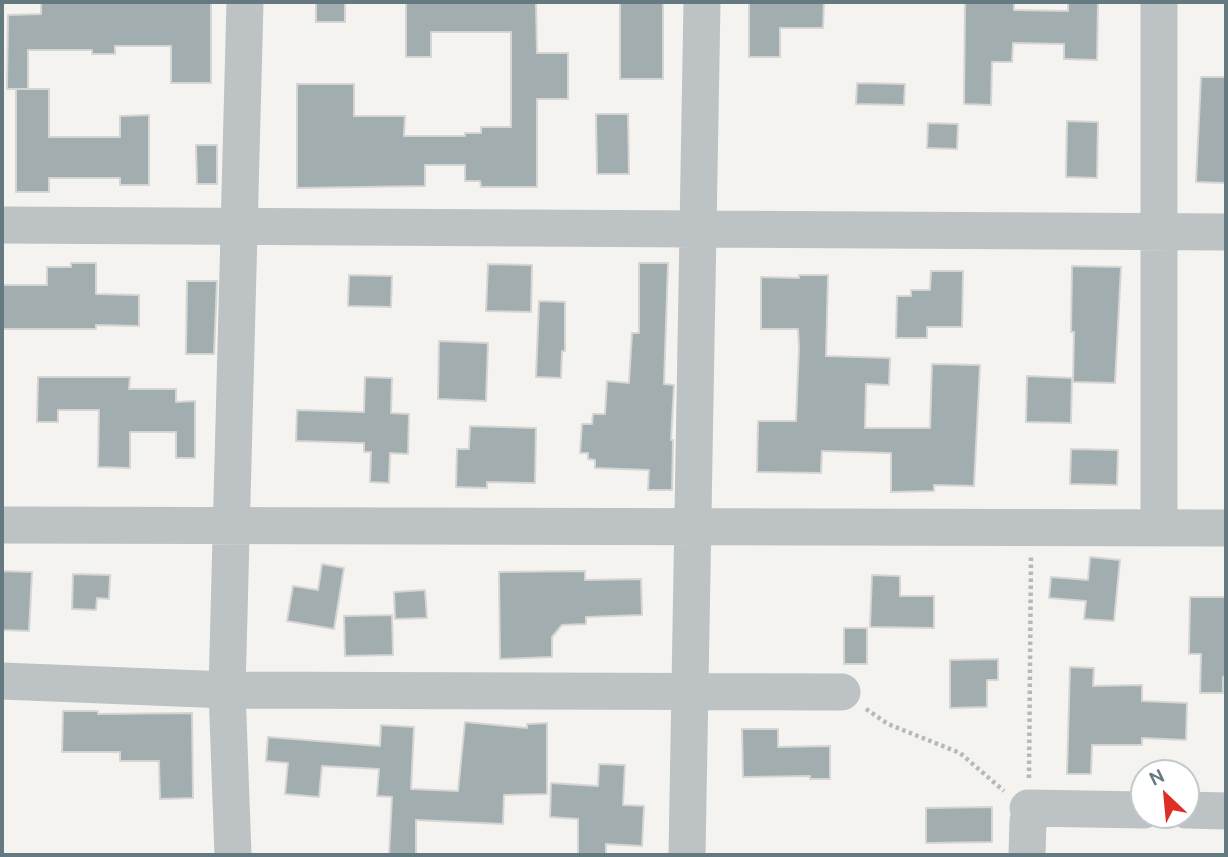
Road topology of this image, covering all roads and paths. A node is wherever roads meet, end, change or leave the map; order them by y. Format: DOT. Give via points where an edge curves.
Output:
graph roads {
  1 [pos="245,2"];
  2 [pos="702,2"];
  3 [pos="1159,2"];
  4 [pos="2,225"];
  5 [pos="239,227"];
  6 [pos="698,229"];
  7 [pos="1159,232"];
  8 [pos="1226,232"];
  9 [pos="2,525"];
  10 [pos="231,526"];
  11 [pos="692,526"];
  12 [pos="1032,527"];
  13 [pos="1159,527"];
  14 [pos="1226,528"];
  15 [pos="2,681"];
  16 [pos="226,690"];
  17 [pos="690,691"];
  18 [pos="842,692"];
  19 [pos="1200,810"];
  20 [pos="1226,811"];
  21 [pos="1130,812"];
  22 [pos="1028,828"];
  23 [pos="233,855"];
  24 [pos="687,855"];
  1 -- 5 [label="street"];
  2 -- 6 [label="street"];
  3 -- 7 [label="street"];
  4 -- 5 [label="street"];
  5 -- 6 [label="street"];
  5 -- 10 [label="street"];
  6 -- 7 [label="street"];
  6 -- 11 [label="street"];
  7 -- 8 [label="street"];
  7 -- 13 [label="street"];
  9 -- 10 [label="street"];
  10 -- 11 [label="street"];
  10 -- 16 [label="street"];
  11 -- 12 [label="street"];
  11 -- 17 [label="street"];
  12 -- 13 [label="street"];
  12 -- 22 [label="path"];
  13 -- 14 [label="street"];
  15 -- 16 [label="street"];
  16 -- 17 [label="street"];
  16 -- 23 [label="street"];
  17 -- 18 [label="street"];
  17 -- 24 [label="street"];
  18 -- 22 [label="path" via="888,724 960,753 1002,789"];
  19 -- 20 [label="street"];
  21 -- 22 [label="street"];
}
